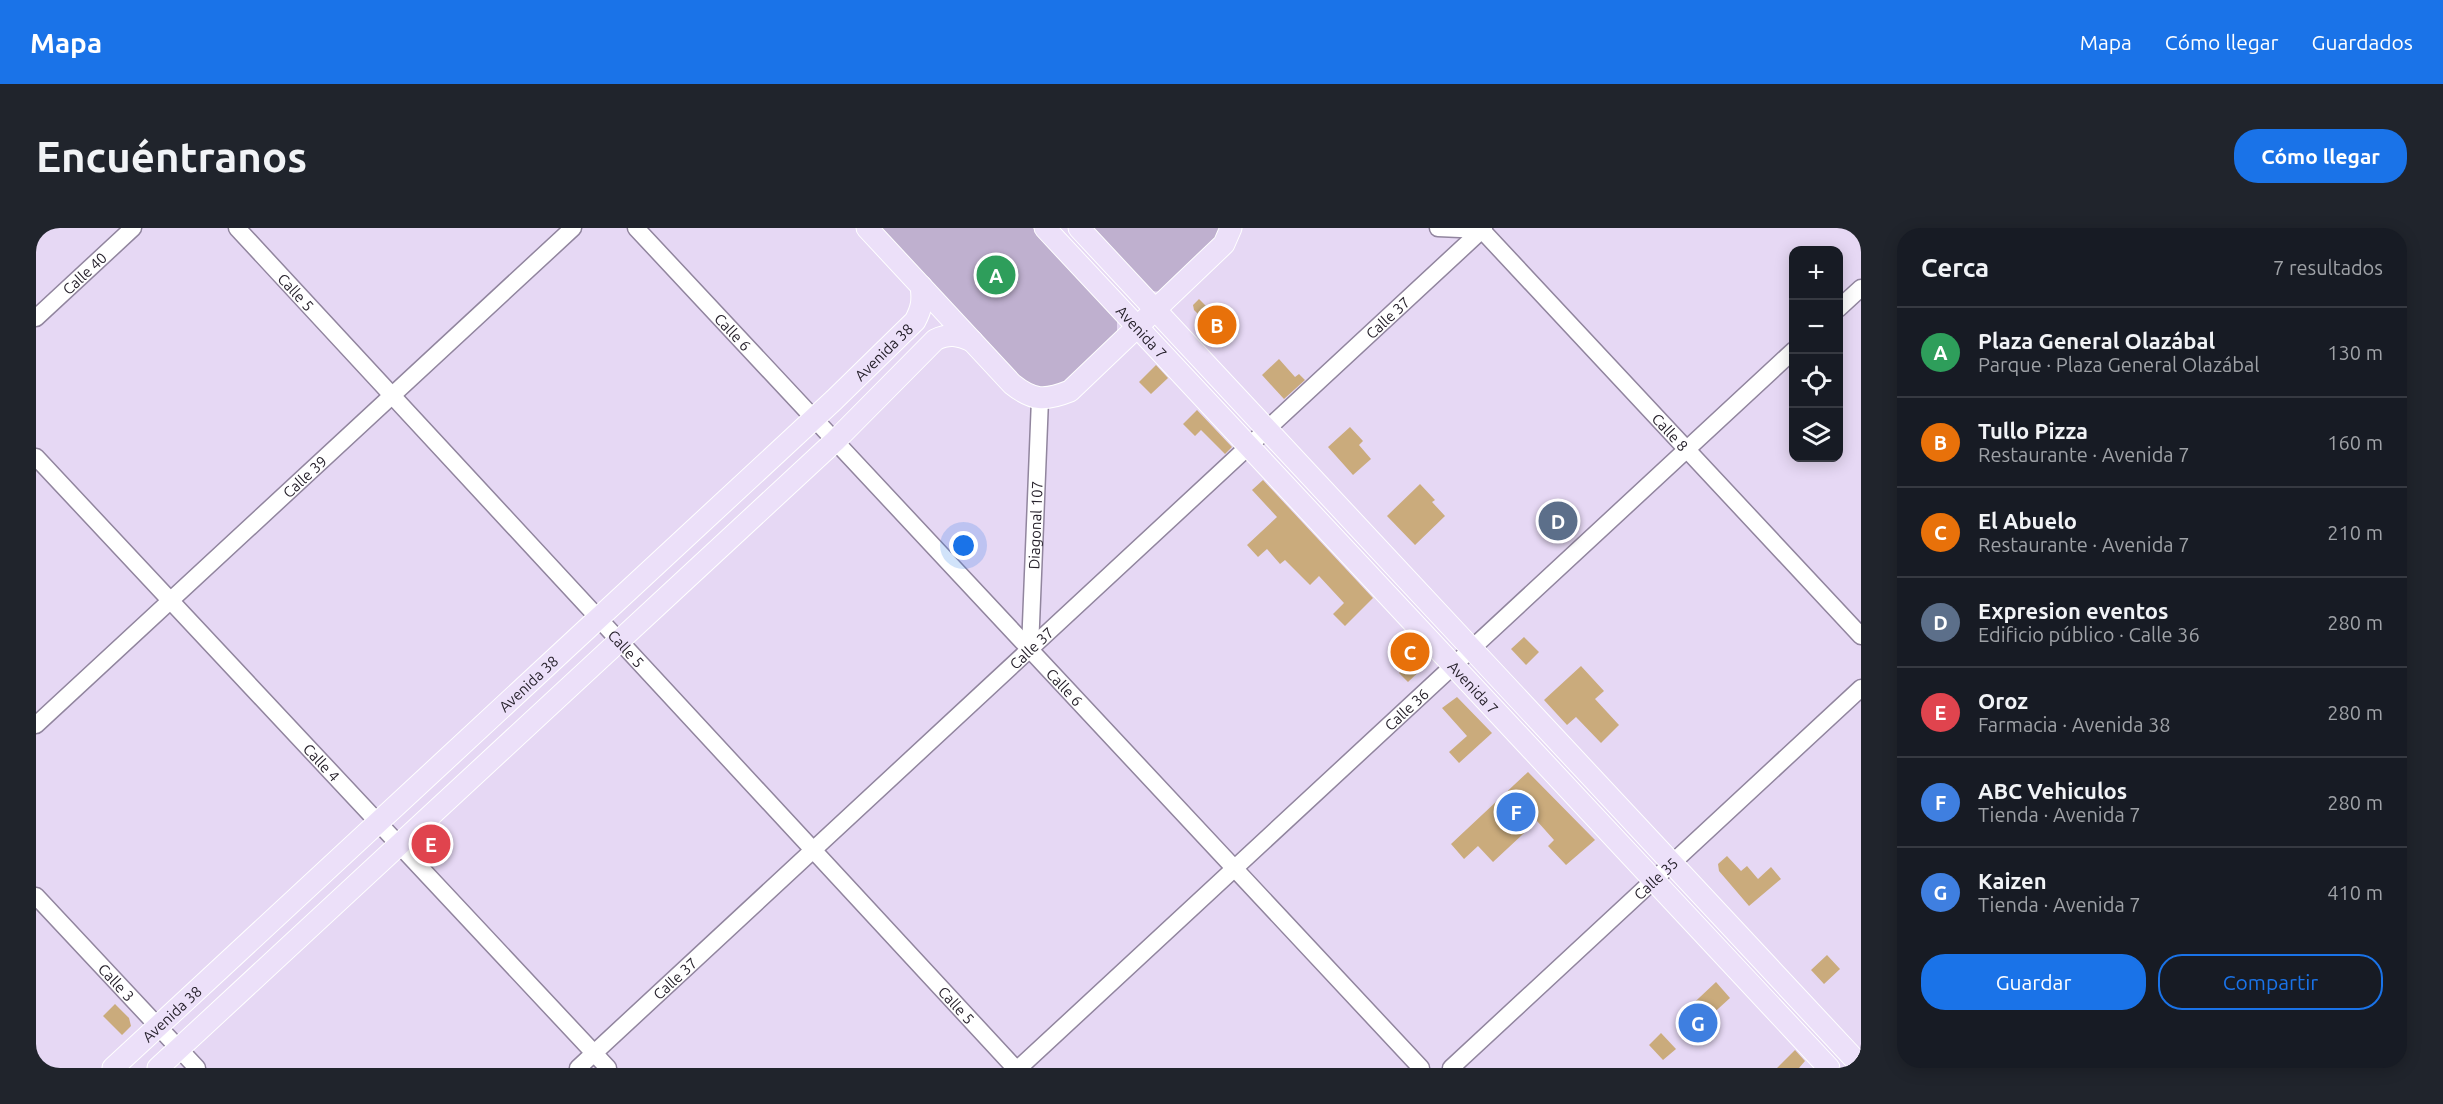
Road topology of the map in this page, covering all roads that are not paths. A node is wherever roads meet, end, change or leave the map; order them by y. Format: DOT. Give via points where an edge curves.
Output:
graph roads {
  1 [pos="134,228"];
  2 [pos="237,228"];
  3 [pos="573,228"];
  4 [pos="636,228"];
  5 [pos="867,228"];
  6 [pos="1045,228"];
  7 [pos="1078,228"];
  8 [pos="1231,228"];
  9 [pos="1438,228"];
  10 [pos="1482,229"];
  11 [pos="921,286"];
  12 [pos="1861,288"];
  13 [pos="1843,305"];
  14 [pos="1155,310"];
  15 [pos="36,318"];
  16 [pos="1137,327"];
  17 [pos="972,341"];
  18 [pos="1790,354"];
  19 [pos="392,395"];
  20 [pos="1040,399"];
  21 [pos="814,419"];
  22 [pos="1267,429"];
  23 [pos="835,441"];
  24 [pos="1249,446"];
  25 [pos="1685,448"];
  26 [pos="36,457"];
  27 [pos="170,601"];
  28 [pos="598,618"];
  29 [pos="1861,636"];
  30 [pos="619,641"];
  31 [pos="1470,648"];
  32 [pos="1030,649"];
  33 [pos="1452,664"];
  34 [pos="1861,688"];
  35 [pos="36,725"];
  36 [pos="378,822"];
  37 [pos="399,845"];
  38 [pos="813,850"];
  39 [pos="1671,864"];
  40 [pos="1234,868"];
  41 [pos="1654,880"];
  42 [pos="36,896"];
  43 [pos="158,1026"];
  44 [pos="179,1048"];
  45 [pos="594,1053"];
  46 [pos="1861,1066"];
  47 [pos="113,1068"];
  48 [pos="158,1068"];
  49 [pos="197,1068"];
  50 [pos="578,1068"];
  51 [pos="608,1068"];
  52 [pos="1017,1068"];
  53 [pos="1421,1068"];
  54 [pos="1451,1068"];
  55 [pos="1829,1068"];
  1 -- 15 [label="street, Calle 40"];
  2 -- 19 [label="street, Calle 5"];
  3 -- 19 [label="street, Calle 39"];
  4 -- 21 [label="street, Calle 6"];
  5 -- 11 [label="main road"];
  6 -- 16 [label="main road, Avenida 7"];
  7 -- 14 [label="main road, Avenida 7"];
  8 -- 14 [label="main road" via="1224,244"];
  9 -- 10 [label="street"];
  10 -- 22 [label="street, Calle 37"];
  10 -- 25 [label="street, Calle 8"];
  11 -- 17 [label="main road"];
  11 -- 21 [label="main road, Avenida 38" via="921,310 915,321"];
  12 -- 13 [label="street"];
  14 -- 16 [label="main road"];
  14 -- 22 [label="main road, Avenida 7"];
  16 -- 20 [label="main road" via="1070,391"];
  16 -- 24 [label="main road, Avenida 7"];
  17 -- 20 [label="main road" via="1012,384 1024,394"];
  17 -- 23 [label="main road, Avenida 38" via="958,335 935,340"];
  18 -- 25 [label="street, Calle 36"];
  19 -- 27 [label="street, Calle 39"];
  19 -- 28 [label="street, Calle 5"];
  20 -- 32 [label="street, Diagonal 107"];
  21 -- 23 [label="street, Calle 6"];
  21 -- 28 [label="main road, Avenida 38"];
  22 -- 24 [label="street, Calle 37"];
  22 -- 31 [label="main road, Avenida 7"];
  23 -- 30 [label="main road, Avenida 38"];
  23 -- 32 [label="street, Calle 6"];
  24 -- 32 [label="street, Calle 37"];
  24 -- 33 [label="main road, Avenida 7"];
  25 -- 29 [label="street, Calle 8"];
  25 -- 31 [label="street, Calle 36"];
  26 -- 27 [label="street, Calle 4"];
  27 -- 35 [label="street, Calle 39"];
  27 -- 36 [label="street, Calle 4"];
  28 -- 30 [label="street, Calle 5"];
  28 -- 36 [label="main road, Avenida 38"];
  30 -- 37 [label="main road, Avenida 38"];
  30 -- 38 [label="street, Calle 5"];
  31 -- 33 [label="street, Calle 36"];
  31 -- 39 [label="main road, Avenida 7"];
  32 -- 38 [label="street, Calle 37"];
  32 -- 40 [label="street, Calle 6"];
  33 -- 40 [label="street, Calle 36"];
  33 -- 41 [label="main road, Avenida 7"];
  34 -- 39 [label="street, Calle 35"];
  36 -- 37 [label="street, Calle 4"];
  36 -- 43 [label="main road, Avenida 38"];
  37 -- 44 [label="main road, Avenida 38"];
  37 -- 45 [label="street, Calle 4"];
  38 -- 45 [label="street, Calle 37"];
  38 -- 52 [label="street, Calle 5"];
  39 -- 41 [label="street, Calle 35"];
  39 -- 46 [label="main road, Avenida 7"];
  40 -- 52 [label="street, Calle 36"];
  40 -- 53 [label="street, Calle 6"];
  41 -- 54 [label="street, Calle 35"];
  41 -- 55 [label="main road, Avenida 7"];
  42 -- 43 [label="street, Calle 3"];
  43 -- 44 [label="street, Calle 3"];
  43 -- 47 [label="main road, Avenida 38"];
  44 -- 48 [label="main road, Avenida 38"];
  44 -- 49 [label="street, Calle 3"];
  45 -- 50 [label="street, Calle 37"];
  45 -- 51 [label="street, Calle 4"];
}
